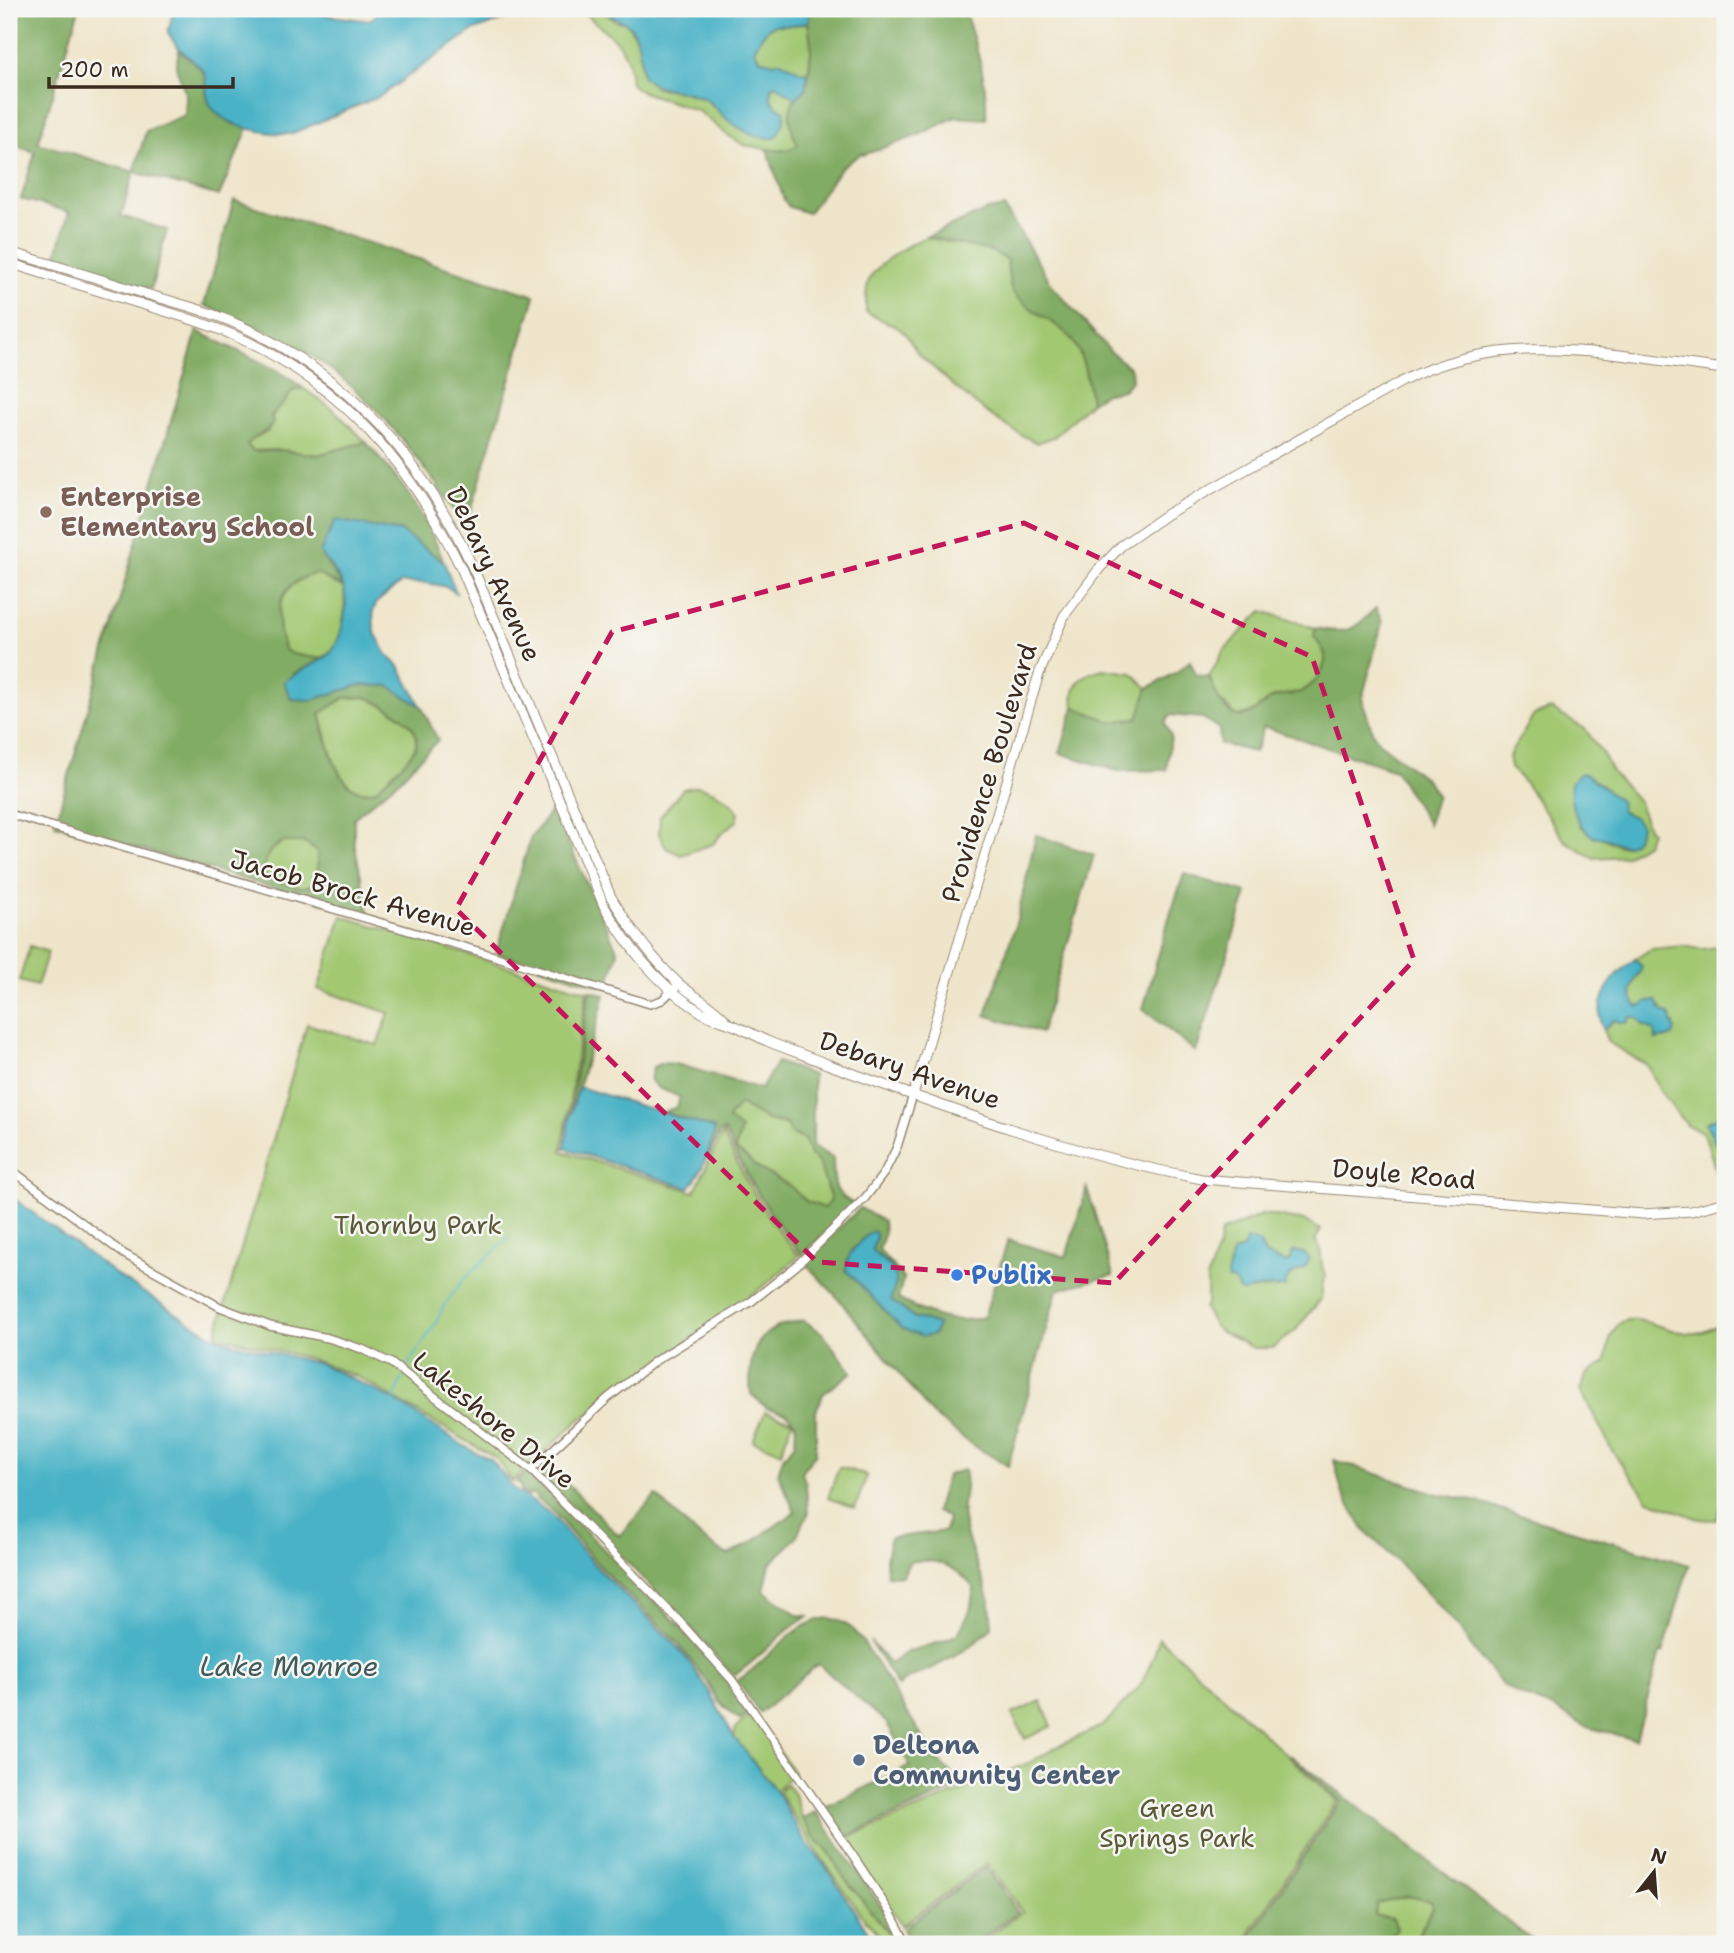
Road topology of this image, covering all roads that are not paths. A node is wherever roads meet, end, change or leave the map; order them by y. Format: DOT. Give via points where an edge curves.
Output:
graph roads {
  1 [pos="9,252"];
  2 [pos="9,263"];
  3 [pos="1725,369"];
  4 [pos="9,814"];
  5 [pos="679,984"];
  6 [pos="672,992"];
  7 [pos="728,1023"];
  8 [pos="913,1094"];
  9 [pos="1081,1150"];
  10 [pos="9,1168"];
  11 [pos="1725,1202"];
  12 [pos="531,1470"];
  13 [pos="907,1944"];
  1 -- 5 [label="main road, Debary Avenue" via="240,326 309,365 373,418 452,522 611,897 632,931"];
  2 -- 6 [label="main road, Debary Avenue" via="233,335 336,399 393,456 424,498 462,570 604,906 625,940"];
  3 -- 8 [label="main road, Providence Boulevard" via="1537,349 1466,356 1401,382 1167,514 1121,547 1064,616 1039,674"];
  4 -- 6 [label="street, Jacob Brock Avenue" via="650,1004"];
  5 -- 6 [label="street"];
  5 -- 7 [label="main road, Debary Avenue" via="719,1011"];
  6 -- 7 [label="main road, Debary Avenue" via="714,1020"];
  7 -- 8 [label="main road, Debary Avenue"];
  8 -- 9 [label="main road, Debary Avenue"];
  8 -- 12 [label="street, Providence Boulevard" via="884,1172 865,1198 796,1266 752,1301 655,1361"];
  9 -- 11 [label="main road, Doyle Road" via="1202,1179 1518,1205 1643,1214 1690,1211"];
  10 -- 12 [label="street, Lakeshore Drive" via="124,1254 220,1307 270,1326 362,1349 391,1363"];
  12 -- 13 [label="street, Lakeshore Drive" via="732,1680"];
}
